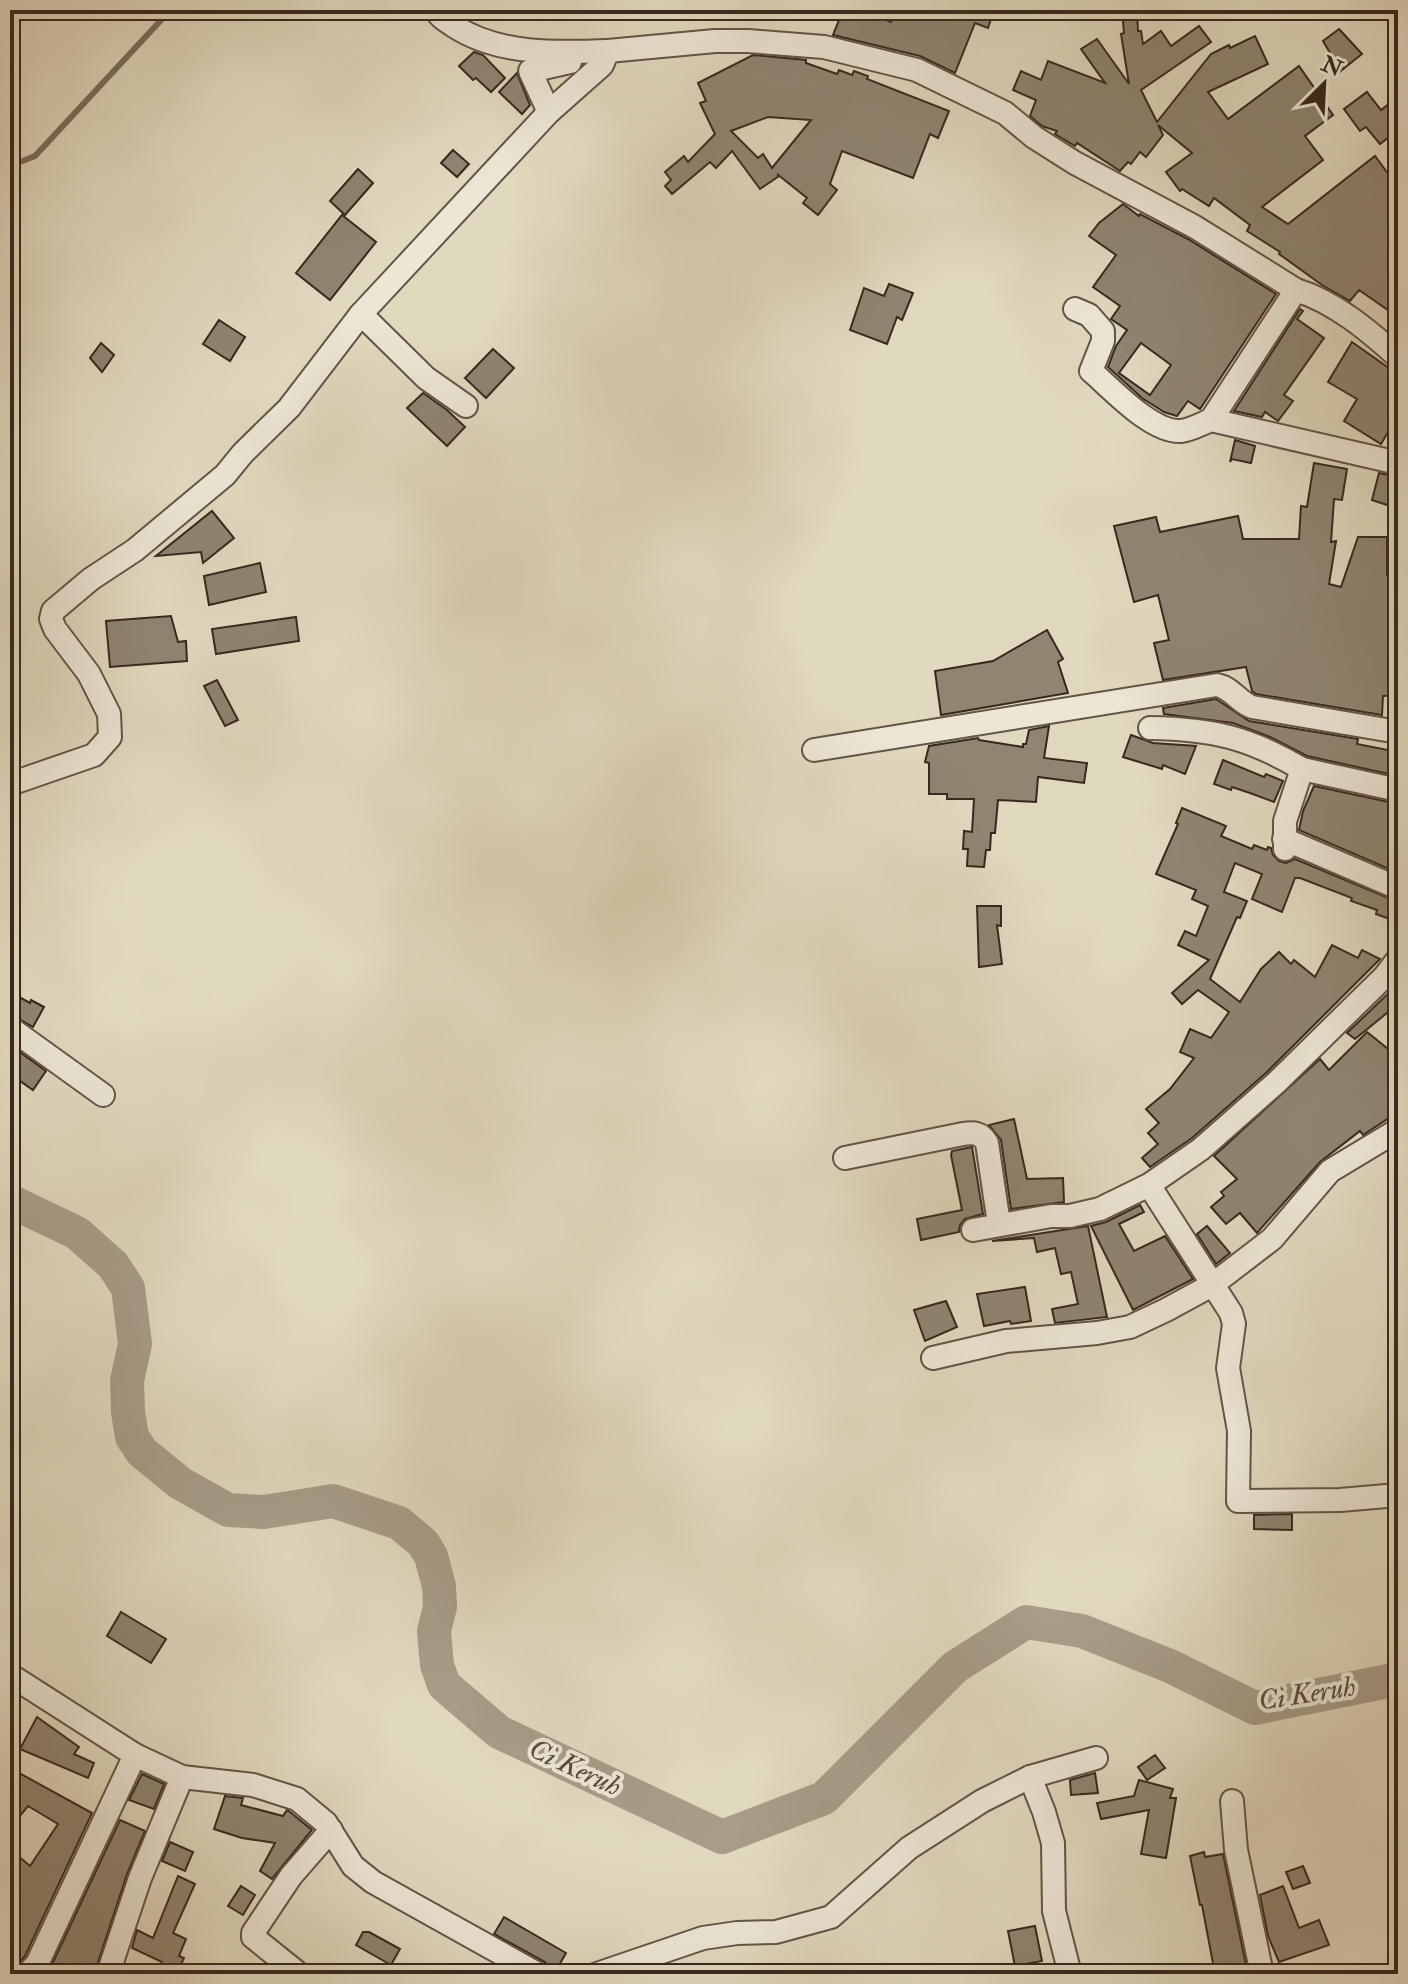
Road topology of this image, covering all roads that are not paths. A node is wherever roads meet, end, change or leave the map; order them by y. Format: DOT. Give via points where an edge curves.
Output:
graph roads {
  1 [pos="436,10"];
  2 [pos="608,51"];
  3 [pos="589,78"];
  4 [pos="549,112"];
  5 [pos="1296,290"];
  6 [pos="1075,309"];
  7 [pos="361,314"];
  8 [pos="1398,357"];
  9 [pos="466,406"];
  10 [pos="1211,420"];
  11 [pos="1398,463"];
  12 [pos="1150,728"];
  13 [pos="1398,732"];
  14 [pos="814,750"];
  15 [pos="1302,769"];
  16 [pos="10,784"];
  17 [pos="1398,790"];
  18 [pos="1398,888"];
  19 [pos="1398,959"];
  20 [pos="10,1028"];
  21 [pos="103,1095"];
  22 [pos="1398,1130"];
  23 [pos="845,1158"];
  24 [pos="1149,1185"];
  25 [pos="999,1224"];
  26 [pos="973,1230"];
  27 [pos="1212,1285"];
  28 [pos="933,1358"];
  29 [pos="1398,1495"];
  30 [pos="10,1675"];
  31 [pos="135,1755"];
  32 [pos="1096,1758"];
  33 [pos="182,1777"];
  34 [pos="1030,1777"];
  35 [pos="1232,1801"];
  36 [pos="331,1830"];
  37 [pos="27,1974"];
  38 [pos="108,1974"];
  39 [pos="299,1974"];
  40 [pos="538,1974"];
  41 [pos="597,1974"];
  42 [pos="1070,1974"];
  43 [pos="1262,1974"];
  1 -- 2 [label="street" via="462,31 496,43 560,53"];
  2 -- 3 [label="street"];
  2 -- 5 [label="street" via="748,41 824,47 917,70 1005,113 1075,163 1195,227"];
  3 -- 4 [label="street"];
  3 -- 4 [label="street" via="593,64 587,61 531,70"];
  4 -- 7 [label="street"];
  5 -- 8 [label="street" via="1314,295 1371,332"];
  5 -- 10 [label="street"];
  6 -- 10 [label="street" via="1103,331 1091,371 1156,425 1184,431"];
  7 -- 9 [label="street" via="426,378"];
  7 -- 16 [label="street" via="289,408 225,475 53,611 55,629 89,674 109,714 110,737 94,755"];
  10 -- 11 [label="street"];
  12 -- 15 [label="street" via="1228,735"];
  13 -- 14 [label="street" via="1252,707 1217,685"];
  15 -- 17 [label="street"];
  15 -- 18 [label="street" via="1285,821 1284,844"];
  19 -- 24 [label="street" via="1277,1082 1201,1149"];
  20 -- 21 [label="street"];
  22 -- 27 [label="street" via="1330,1171 1272,1239"];
  23 -- 25 [label="street" via="974,1132 987,1143"];
  24 -- 25 [label="street" via="1100,1209"];
  24 -- 27 [label="street"];
  25 -- 26 [label="street"];
  27 -- 28 [label="street" via="1130,1327 1006,1341"];
  27 -- 29 [label="street" via="1234,1324 1228,1368 1239,1431 1238,1501"];
  30 -- 31 [label="street"];
  31 -- 33 [label="street"];
  31 -- 37 [label="street" via="37,1964"];
  32 -- 34 [label="street"];
  33 -- 36 [label="street" via="253,1785 297,1799"];
  33 -- 38 [label="street"];
  34 -- 41 [label="street" via="909,1848 831,1917 776,1932 703,1938"];
  34 -- 42 [label="street" via="1053,1843 1054,1911"];
  35 -- 43 [label="street" via="1236,1850"];
  36 -- 39 [label="street" via="291,1876 253,1933"];
  36 -- 40 [label="street" via="353,1866 373,1882"];
}
